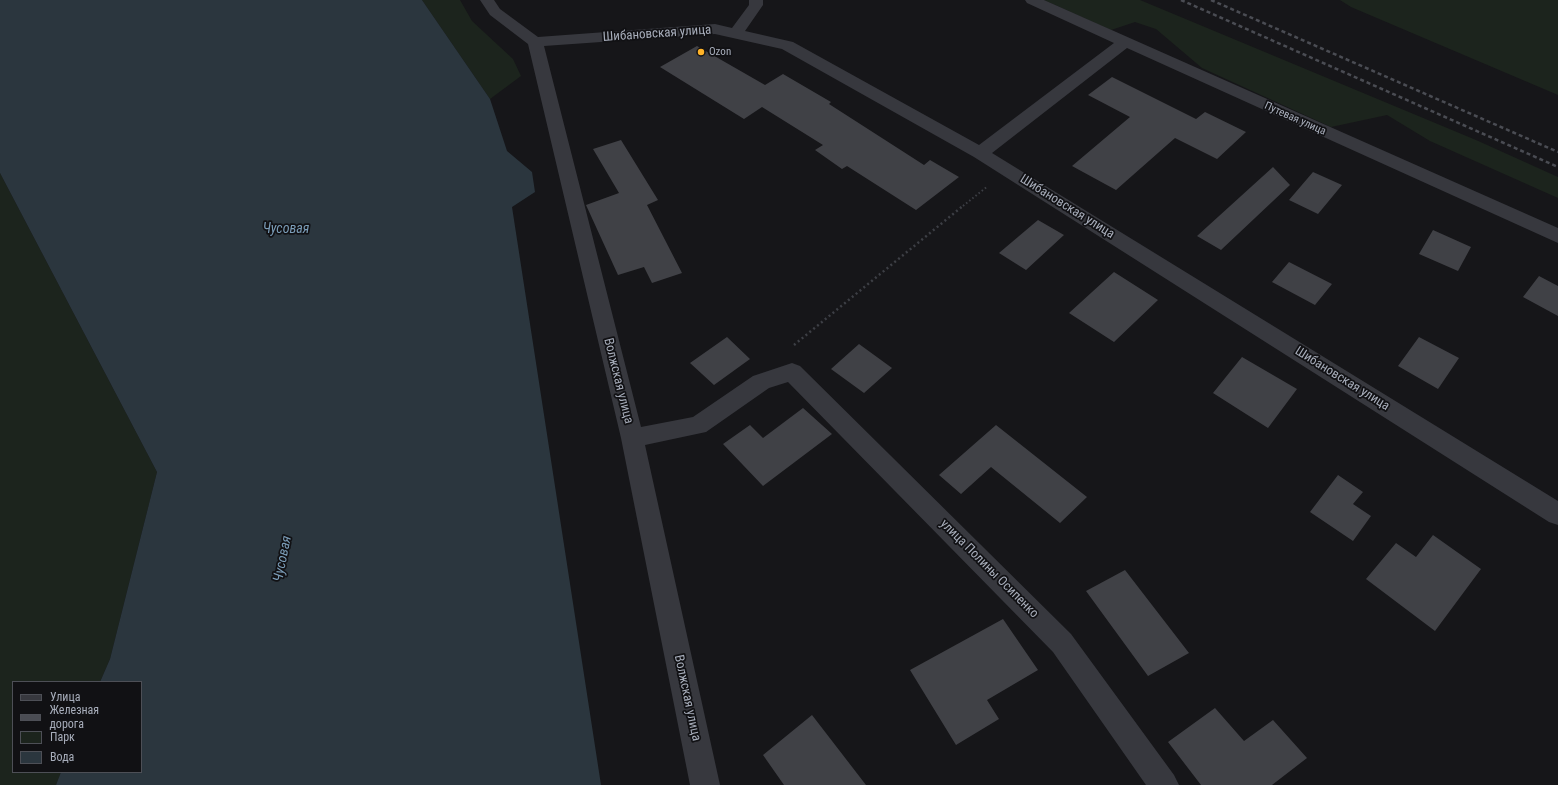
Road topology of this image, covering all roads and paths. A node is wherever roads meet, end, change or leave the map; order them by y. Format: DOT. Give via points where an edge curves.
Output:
graph roads {
  1 [pos="487,0"];
  2 [pos="756,0"];
  3 [pos="1032,0"];
  4 [pos="736,34"];
  5 [pos="535,42"];
  6 [pos="1124,43"];
  7 [pos="980,153"];
  8 [pos="1558,236"];
  9 [pos="792,372"];
  10 [pos="632,438"];
  11 [pos="1558,514"];
  12 [pos="705,785"];
  13 [pos="1164,785"];
  1 -- 5 [label="street" via="495,12"];
  2 -- 4 [label="street" via="756,6"];
  3 -- 6 [label="street, Путевая улица"];
  4 -- 5 [label="street, Шибановская улица" via="715,29"];
  4 -- 7 [label="street, Шибановская улица" via="787,45"];
  5 -- 10 [label="street, Волжская улица"];
  6 -- 7 [label="street"];
  6 -- 8 [label="street, Путевая улица"];
  7 -- 9 [label="path" via="993,182 793,346"];
  7 -- 11 [label="street, Шибановская улица"];
  9 -- 10 [label="street" via="761,382 698,425"];
  9 -- 13 [label="street, улица Полины Осипенко" via="1062,643"];
  10 -- 12 [label="street, Волжская улица"];
}
